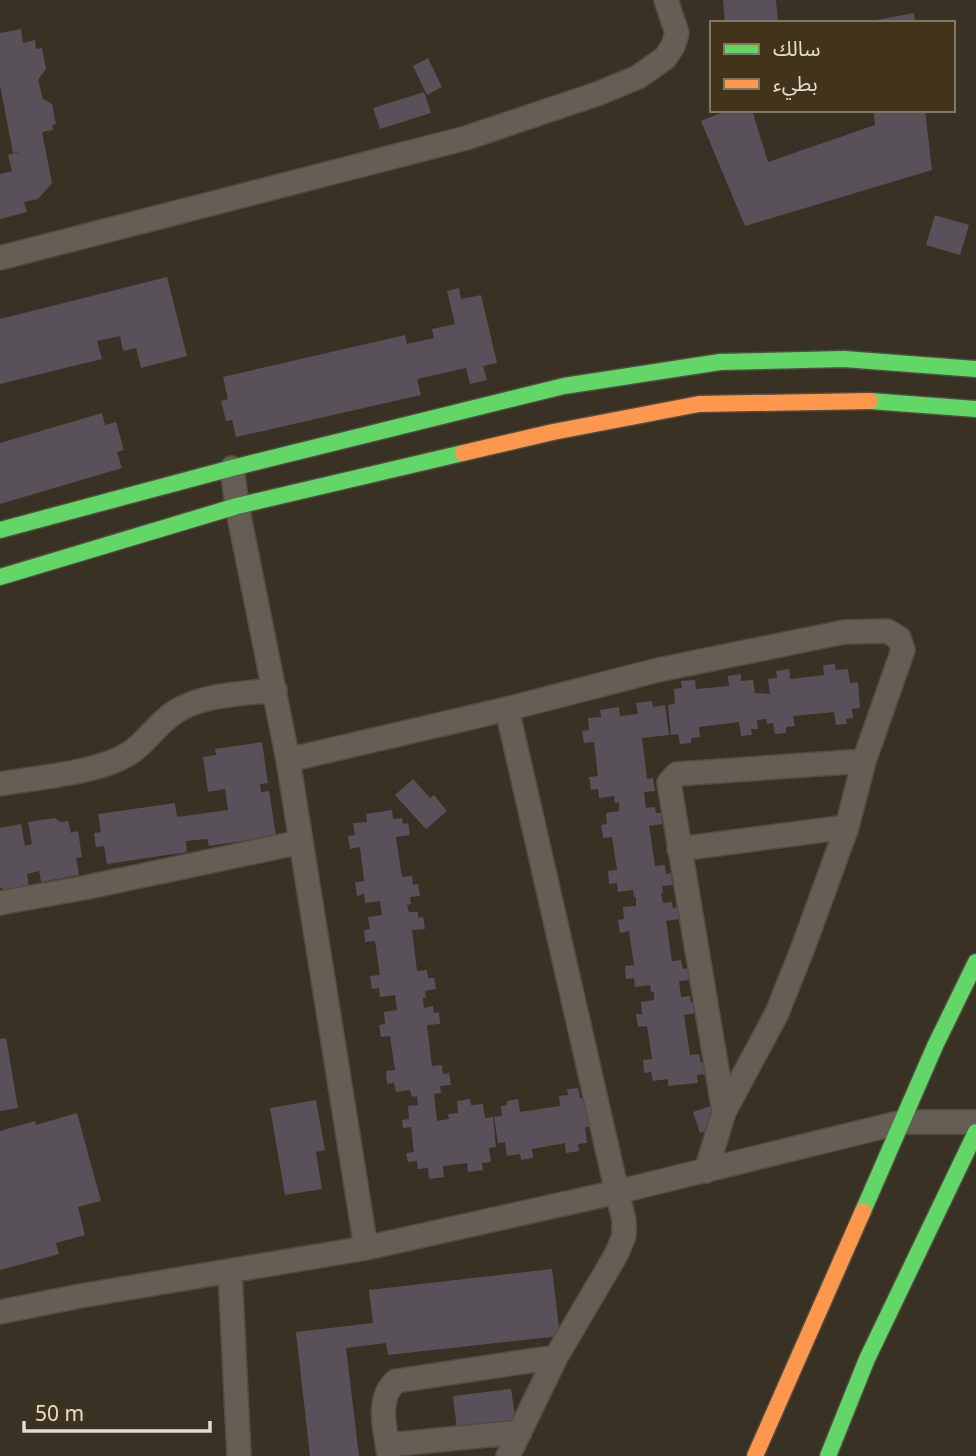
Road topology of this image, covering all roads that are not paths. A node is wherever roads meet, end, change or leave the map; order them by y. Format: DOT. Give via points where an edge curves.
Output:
graph roads {
  1 [pos="666,0"];
  2 [pos="0,258"];
  3 [pos="976,369"];
  4 [pos="976,410"];
  5 [pos="232,468"];
  6 [pos="237,506"];
  7 [pos="0,530"];
  8 [pos="0,577"];
  9 [pos="275,690"];
  10 [pos="507,709"];
  11 [pos="288,760"];
  12 [pos="864,761"];
  13 [pos="0,784"];
  14 [pos="847,827"];
  15 [pos="301,842"];
  16 [pos="679,849"];
  17 [pos="0,903"];
  18 [pos="976,962"];
  19 [pos="724,1112"];
  20 [pos="902,1122"];
  21 [pos="976,1122"];
  22 [pos="976,1132"];
  23 [pos="706,1171"];
  24 [pos="617,1192"];
  25 [pos="366,1248"];
  26 [pos="230,1272"];
  27 [pos="0,1312"];
  28 [pos="556,1357"];
  29 [pos="520,1432"];
  30 [pos="389,1451"];
  31 [pos="239,1456"];
  32 [pos="508,1456"];
  33 [pos="755,1456"];
  34 [pos="828,1456"];
  1 -- 2 [label="street" via="677,33 665,58 638,77 597,94 466,138"];
  3 -- 5 [label="street" via="844,359 720,362 564,386"];
  4 -- 6 [label="street" via="873,401 699,404 553,432"];
  5 -- 6 [label="street"];
  5 -- 7 [label="street"];
  6 -- 8 [label="street"];
  6 -- 9 [label="street"];
  9 -- 11 [label="street"];
  9 -- 13 [label="street" via="227,696 175,712 123,757 102,765"];
  10 -- 11 [label="street"];
  10 -- 12 [label="street" via="658,670 844,632 887,632 899,638 903,650"];
  10 -- 24 [label="street"];
  11 -- 15 [label="street"];
  12 -- 14 [label="street"];
  12 -- 16 [label="street" via="677,774 669,789"];
  14 -- 16 [label="street"];
  14 -- 19 [label="street" via="777,1013"];
  15 -- 17 [label="street"];
  15 -- 25 [label="street"];
  16 -- 19 [label="street"];
  18 -- 20 [label="street"];
  19 -- 23 [label="street"];
  20 -- 21 [label="street"];
  20 -- 23 [label="street"];
  20 -- 33 [label="street"];
  22 -- 34 [label="street" via="867,1359"];
  23 -- 24 [label="street"];
  24 -- 25 [label="street"];
  24 -- 28 [label="street" via="624,1236"];
  25 -- 26 [label="street"];
  26 -- 27 [label="street"];
  26 -- 31 [label="street"];
  28 -- 29 [label="street"];
  28 -- 30 [label="street" via="396,1381 389,1387 383,1408"];
  29 -- 30 [label="street"];
  29 -- 32 [label="street"];
}
